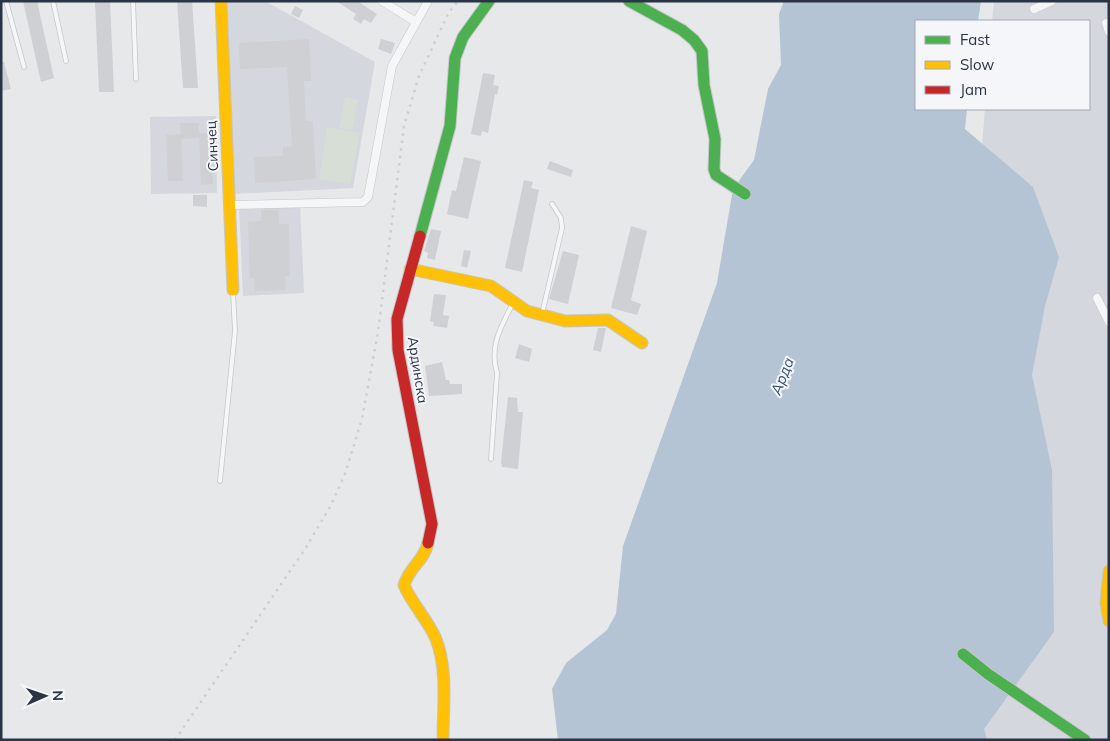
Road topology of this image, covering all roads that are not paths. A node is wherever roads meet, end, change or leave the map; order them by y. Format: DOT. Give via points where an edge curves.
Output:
graph roads {
  1 [pos="6,1"];
  2 [pos="53,1"];
  3 [pos="133,1"];
  4 [pos="221,1"];
  5 [pos="382,1"];
  6 [pos="428,1"];
  7 [pos="489,1"];
  8 [pos="629,1"];
  9 [pos="1052,1"];
  10 [pos="1034,9"];
  11 [pos="416,22"];
  12 [pos="1106,24"];
  13 [pos="1109,32"];
  14 [pos="66,61"];
  15 [pos="24,67"];
  16 [pos="136,79"];
  17 [pos="745,194"];
  18 [pos="552,204"];
  19 [pos="230,205"];
  20 [pos="410,269"];
  21 [pos="233,290"];
  22 [pos="1097,298"];
  23 [pos="514,302"];
  24 [pos="542,315"];
  25 [pos="1109,322"];
  26 [pos="642,343"];
  27 [pos="491,459"];
  28 [pos="220,481"];
  29 [pos="1109,571"];
  30 [pos="1109,621"];
  31 [pos="963,654"];
  32 [pos="443,740"];
  33 [pos="1084,740"];
  1 -- 15 [label="lane"];
  2 -- 14 [label="lane"];
  3 -- 16 [label="lane"];
  4 -- 19 [label="street, Синчец"];
  5 -- 11 [label="street"];
  6 -- 11 [label="street"];
  7 -- 20 [label="street, Ардинска" via="463,37 455,58 450,126"];
  8 -- 17 [label="street" via="682,30 702,51 704,85 715,139 714,169 716,175"];
  9 -- 10 [label="street"];
  11 -- 19 [label="street" via="392,66 368,197 363,202"];
  12 -- 13 [label="street"];
  18 -- 24 [label="lane" via="561,218 562,228"];
  19 -- 21 [label="street, Синчец"];
  20 -- 23 [label="street" via="491,286"];
  20 -- 32 [label="street, Ардинска" via="397,319 398,350 432,524 426,553 408,572 404,585 435,637 442,659"];
  21 -- 28 [label="lane" via="234,330"];
  22 -- 25 [label="street"];
  23 -- 24 [label="street" via="527,311"];
  23 -- 27 [label="lane" via="495,342 497,374"];
  24 -- 26 [label="street" via="565,321 608,320"];
  29 -- 30 [label="street" via="1106,603"];
  31 -- 33 [label="street"];
}
